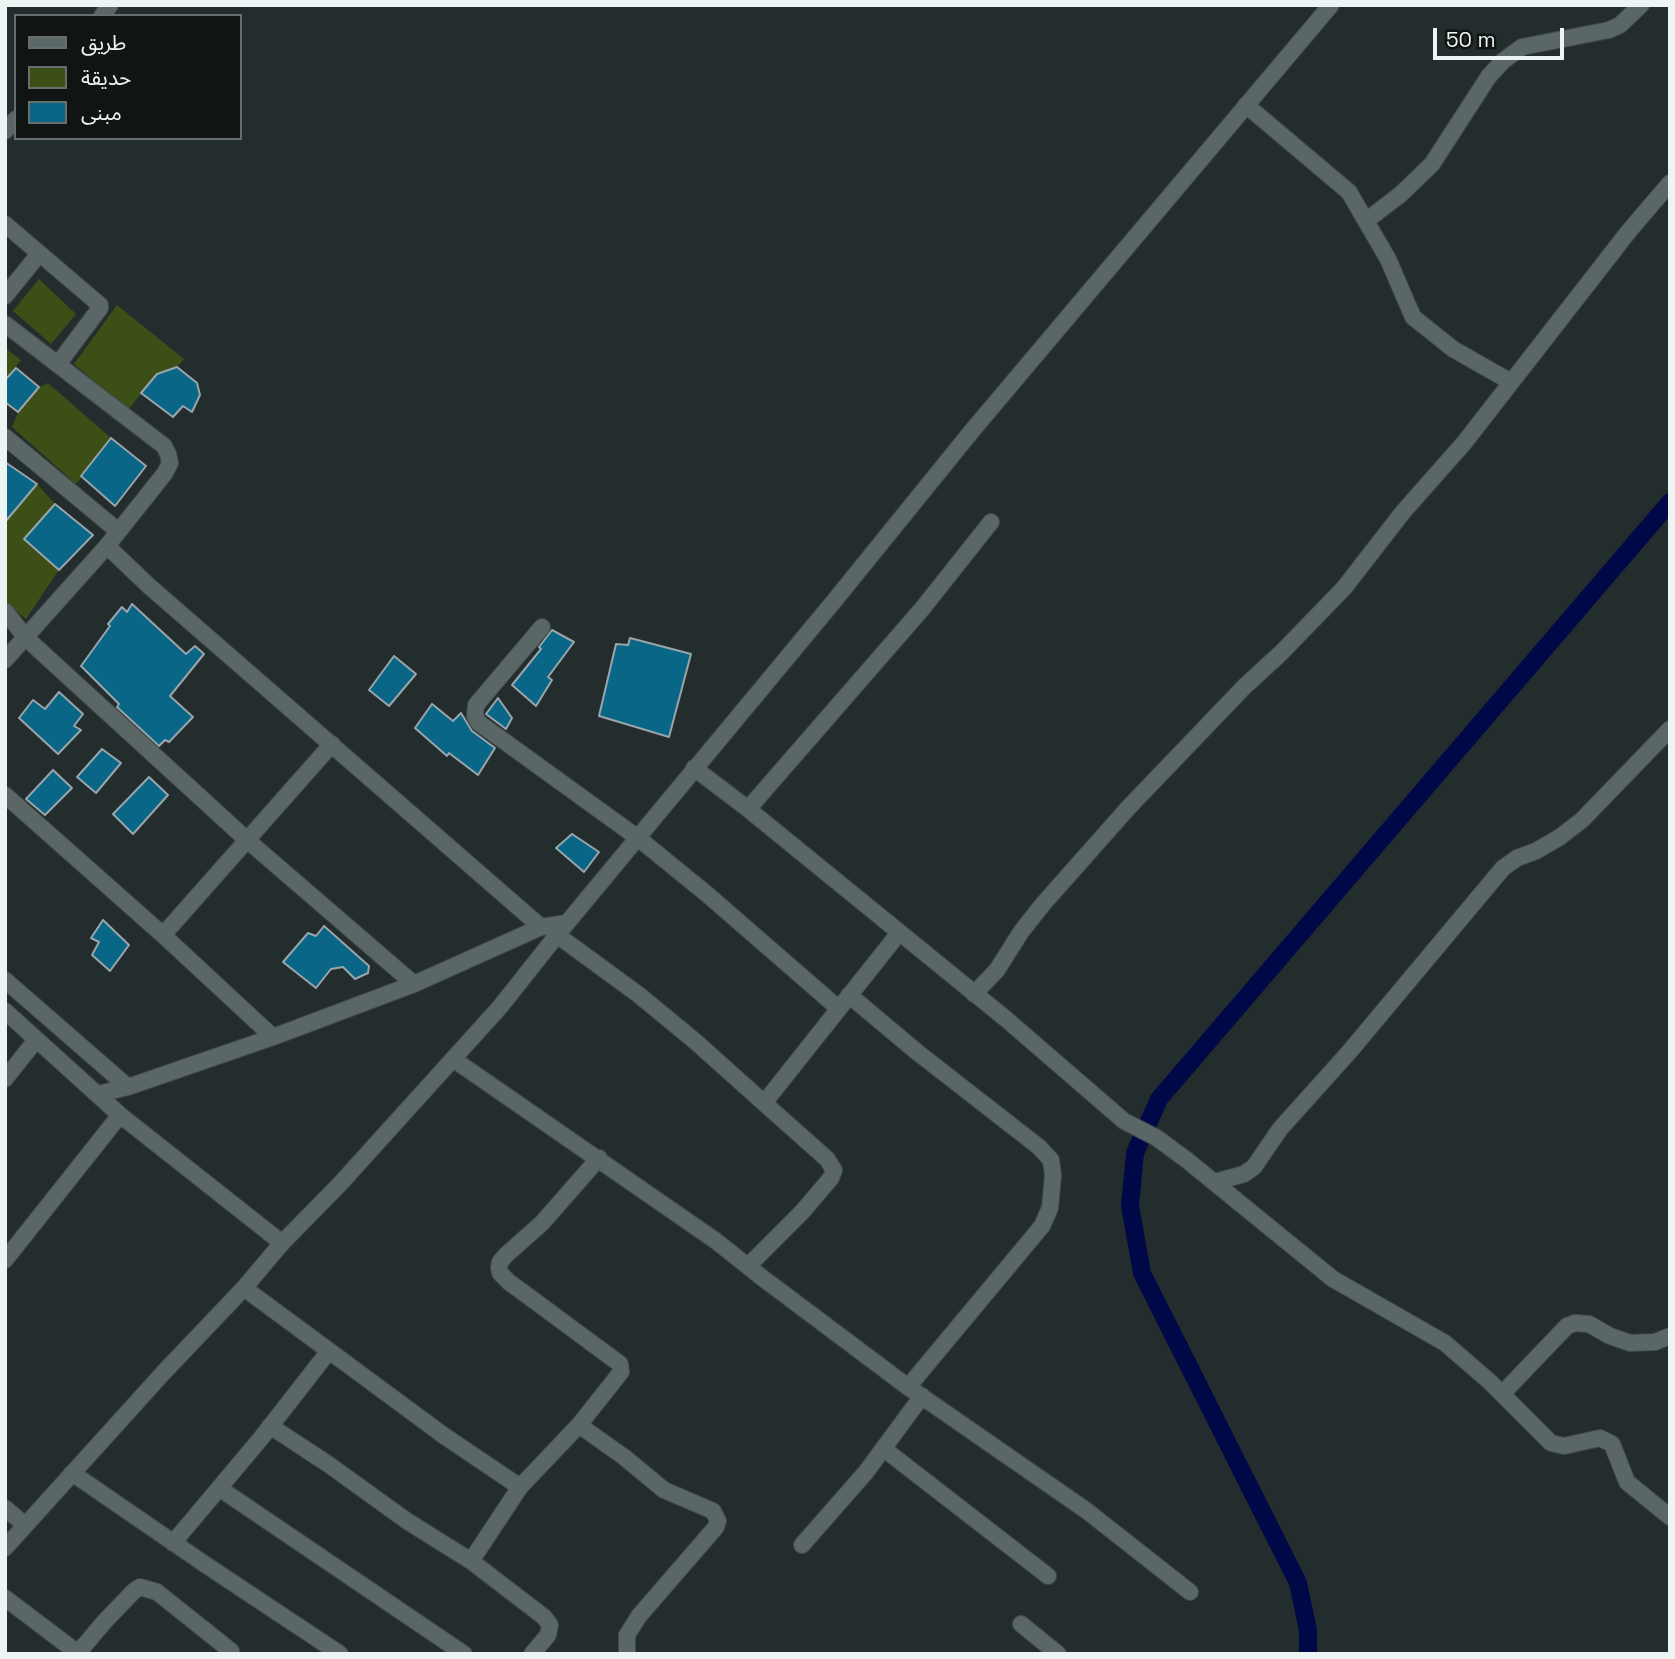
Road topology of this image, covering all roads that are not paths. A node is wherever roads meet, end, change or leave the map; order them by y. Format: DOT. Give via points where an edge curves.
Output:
graph roads {
  1 [pos="1331,5"];
  2 [pos="1641,5"];
  3 [pos="1246,106"];
  4 [pos="1670,183"];
  5 [pos="1367,220"];
  6 [pos="5,224"];
  7 [pos="38,254"];
  8 [pos="5,296"];
  9 [pos="5,324"];
  10 [pos="58,364"];
  11 [pos="1511,382"];
  12 [pos="5,437"];
  13 [pos="991,522"];
  14 [pos="118,531"];
  15 [pos="107,546"];
  16 [pos="5,611"];
  17 [pos="542,627"];
  18 [pos="26,638"];
  19 [pos="5,660"];
  20 [pos="1670,729"];
  21 [pos="332,744"];
  22 [pos="694,768"];
  23 [pos="5,795"];
  24 [pos="748,809"];
  25 [pos="638,838"];
  26 [pos="247,840"];
  27 [pos="541,928"];
  28 [pos="562,929"];
  29 [pos="900,933"];
  30 [pos="163,935"];
  31 [pos="5,980"];
  32 [pos="414,984"];
  33 [pos="974,994"];
  34 [pos="849,995"];
  35 [pos="838,1008"];
  36 [pos="5,1011"];
  37 [pos="273,1037"];
  38 [pos="36,1040"];
  39 [pos="453,1059"];
  40 [pos="5,1079"];
  41 [pos="128,1087"];
  42 [pos="98,1094"];
  43 [pos="764,1103"];
  44 [pos="120,1115"];
  45 [pos="599,1158"];
  46 [pos="1215,1182"];
  47 [pos="282,1243"];
  48 [pos="5,1260"];
  49 [pos="748,1266"];
  50 [pos="244,1288"];
  51 [pos="1670,1336"];
  52 [pos="329,1351"];
  53 [pos="908,1387"];
  54 [pos="1502,1394"];
  55 [pos="922,1396"];
  56 [pos="579,1425"];
  57 [pos="270,1426"];
  58 [pos="884,1449"];
  59 [pos="72,1473"];
  60 [pos="520,1487"];
  61 [pos="219,1488"];
  62 [pos="5,1508"];
  63 [pos="1670,1517"];
  64 [pos="25,1525"];
  65 [pos="173,1543"];
  66 [pos="803,1545"];
  67 [pos="5,1548"];
  68 [pos="471,1561"];
  69 [pos="1048,1576"];
  70 [pos="1190,1592"];
  71 [pos="5,1598"];
  72 [pos="1021,1624"];
  73 [pos="231,1651"];
  74 [pos="79,1653"];
  75 [pos="340,1654"];
  76 [pos="464,1654"];
  77 [pos="532,1654"];
  78 [pos="627,1654"];
  79 [pos="1058,1654"];
  1 -- 3 [label="street"];
  2 -- 5 [label="street" via="1609,30 1522,47 1503,61 1432,164"];
  3 -- 5 [label="street" via="1349,192"];
  3 -- 22 [label="street"];
  4 -- 11 [label="street"];
  5 -- 11 [label="street" via="1413,317 1453,349"];
  6 -- 7 [label="street"];
  7 -- 8 [label="street"];
  7 -- 10 [label="street" via="100,306"];
  9 -- 10 [label="street"];
  10 -- 14 [label="street" via="164,446 168,454 165,473"];
  11 -- 33 [label="street" via="1345,588 1129,807 1043,904 997,970"];
  12 -- 14 [label="street"];
  13 -- 24 [label="street" via="922,609"];
  14 -- 15 [label="street"];
  15 -- 18 [label="street"];
  15 -- 21 [label="street"];
  16 -- 18 [label="street"];
  17 -- 25 [label="street" via="476,705 476,720"];
  18 -- 19 [label="street"];
  18 -- 26 [label="street"];
  20 -- 46 [label="street" via="1582,820 1503,868 1280,1129 1254,1167"];
  21 -- 26 [label="street"];
  21 -- 27 [label="street"];
  22 -- 24 [label="street"];
  22 -- 25 [label="street"];
  23 -- 30 [label="street"];
  24 -- 29 [label="street"];
  25 -- 28 [label="street"];
  25 -- 35 [label="street"];
  26 -- 30 [label="street"];
  26 -- 32 [label="street"];
  27 -- 28 [label="street"];
  27 -- 32 [label="street"];
  28 -- 39 [label="street"];
  28 -- 43 [label="street"];
  29 -- 33 [label="street"];
  29 -- 34 [label="street"];
  30 -- 37 [label="street"];
  31 -- 41 [label="street"];
  32 -- 37 [label="street"];
  33 -- 46 [label="street" via="1124,1121 1157,1138"];
  34 -- 35 [label="street"];
  34 -- 53 [label="street" via="1051,1160 1050,1208 1042,1226"];
  35 -- 43 [label="street"];
  36 -- 38 [label="street"];
  37 -- 41 [label="street"];
  38 -- 40 [label="street"];
  38 -- 42 [label="street"];
  39 -- 45 [label="street"];
  39 -- 47 [label="street"];
  41 -- 42 [label="street"];
  42 -- 44 [label="street"];
  43 -- 49 [label="street" via="834,1170 803,1211"];
  44 -- 47 [label="street"];
  44 -- 48 [label="street"];
  45 -- 49 [label="street"];
  45 -- 56 [label="street" via="499,1267 509,1282 620,1364 621,1372"];
  46 -- 54 [label="street" via="1333,1279 1445,1343"];
  47 -- 50 [label="street"];
  49 -- 53 [label="street"];
  50 -- 52 [label="street"];
  50 -- 59 [label="street"];
  51 -- 54 [label="street" via="1630,1343 1590,1324 1575,1323"];
  52 -- 57 [label="street"];
  52 -- 60 [label="street"];
  53 -- 55 [label="street"];
  54 -- 63 [label="street" via="1550,1443 1563,1446 1600,1438 1612,1444 1627,1482"];
  55 -- 58 [label="street"];
  55 -- 70 [label="street" via="1087,1511"];
  56 -- 60 [label="street"];
  56 -- 78 [label="street" via="664,1490 713,1511 718,1521 639,1616 627,1635"];
  57 -- 61 [label="street"];
  57 -- 68 [label="street"];
  58 -- 66 [label="street"];
  58 -- 69 [label="street"];
  59 -- 64 [label="street"];
  59 -- 65 [label="street"];
  60 -- 68 [label="street"];
  61 -- 65 [label="street"];
  61 -- 76 [label="street"];
  62 -- 64 [label="street"];
  64 -- 67 [label="street"];
  65 -- 75 [label="street"];
  68 -- 77 [label="street" via="550,1625 548,1635"];
  71 -- 74 [label="street"];
  72 -- 79 [label="street"];
  73 -- 74 [label="street" via="157,1592 140,1587"];
}
